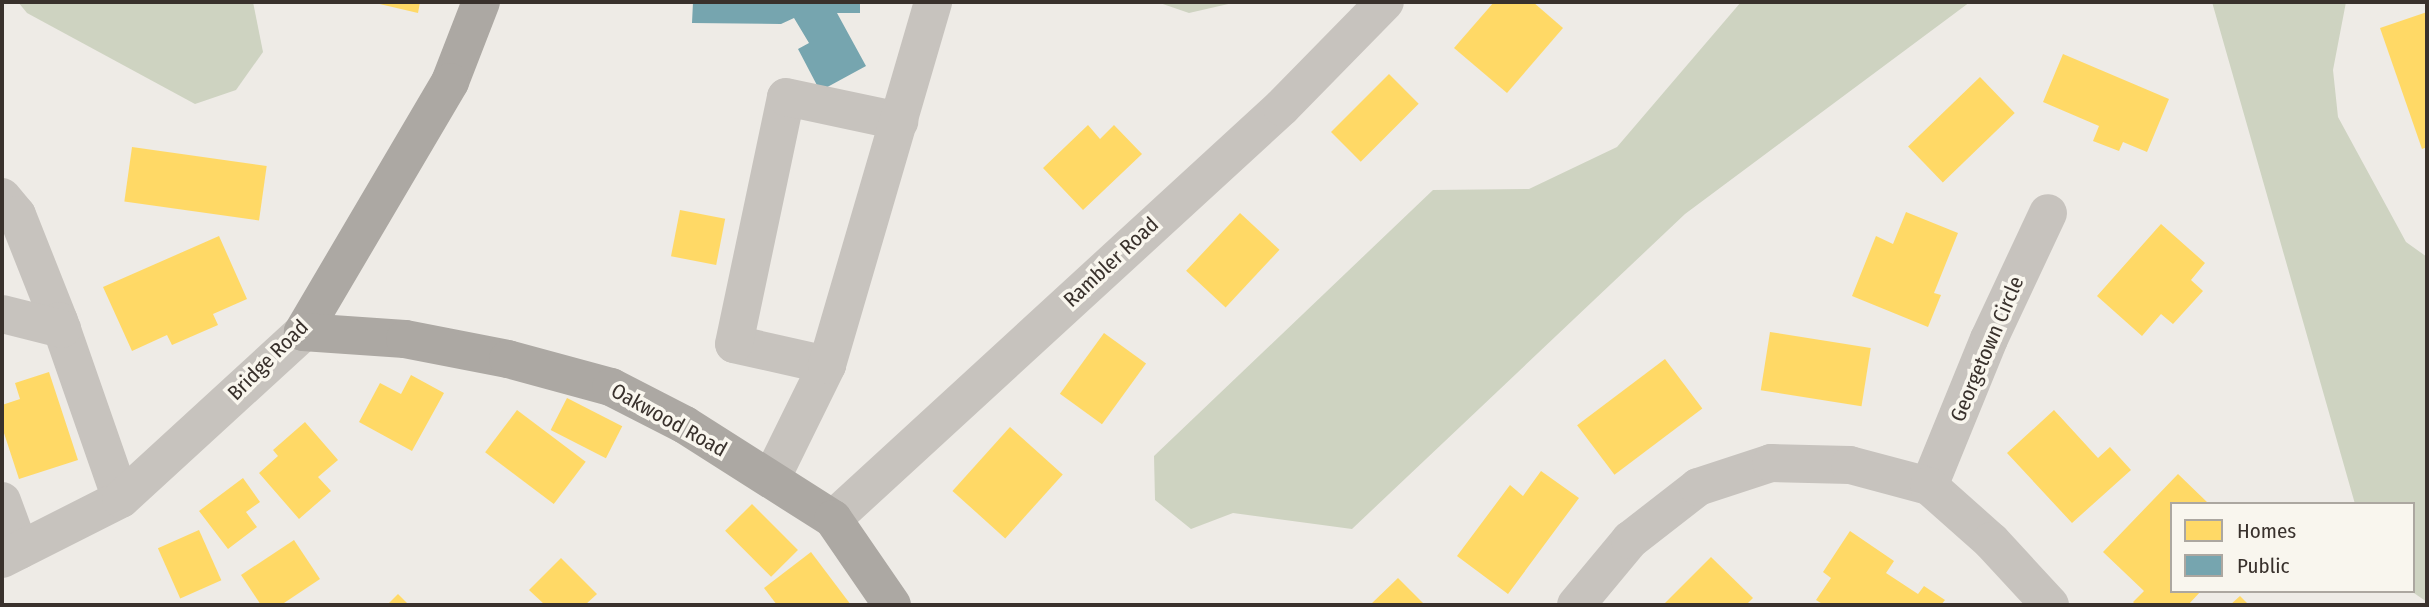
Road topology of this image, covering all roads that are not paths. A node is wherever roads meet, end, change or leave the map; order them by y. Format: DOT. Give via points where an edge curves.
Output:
graph roads {
  1 [pos="481,2"];
  2 [pos="933,2"];
  3 [pos="1385,2"];
  4 [pos="899,121"];
  5 [pos="2,197"];
  6 [pos="2048,213"];
  7 [pos="2,314"];
  8 [pos="62,329"];
  9 [pos="303,332"];
  10 [pos="827,365"];
  11 [pos="771,479"];
  12 [pos="1928,486"];
  13 [pos="121,499"];
  14 [pos="2,501"];
  15 [pos="834,519"];
  16 [pos="11,555"];
  17 [pos="892,605"];
  18 [pos="1577,605"];
  19 [pos="2050,605"];
  1 -- 9 [label="main road, Bridge Road" via="450,82"];
  2 -- 4 [label="street"];
  3 -- 15 [label="street, Rambler Road" via="1282,107"];
  4 -- 10 [label="street"];
  4 -- 10 [label="street" via="786,97 734,344"];
  5 -- 8 [label="street" via="17,215"];
  6 -- 12 [label="street, Georgetown Circle"];
  7 -- 8 [label="street"];
  8 -- 13 [label="street"];
  9 -- 11 [label="main road, Oakwood Road" via="405,339 508,359 611,387 685,425"];
  9 -- 13 [label="street, Bridge Road"];
  10 -- 11 [label="street"];
  11 -- 15 [label="main road, Oakwood Road"];
  12 -- 18 [label="street" via="1850,465 1770,463 1698,487 1630,540"];
  12 -- 19 [label="street" via="1991,541"];
  13 -- 16 [label="street, Bridge Road"];
  14 -- 16 [label="street"];
  15 -- 17 [label="main road, Oakwood Road"];
}
